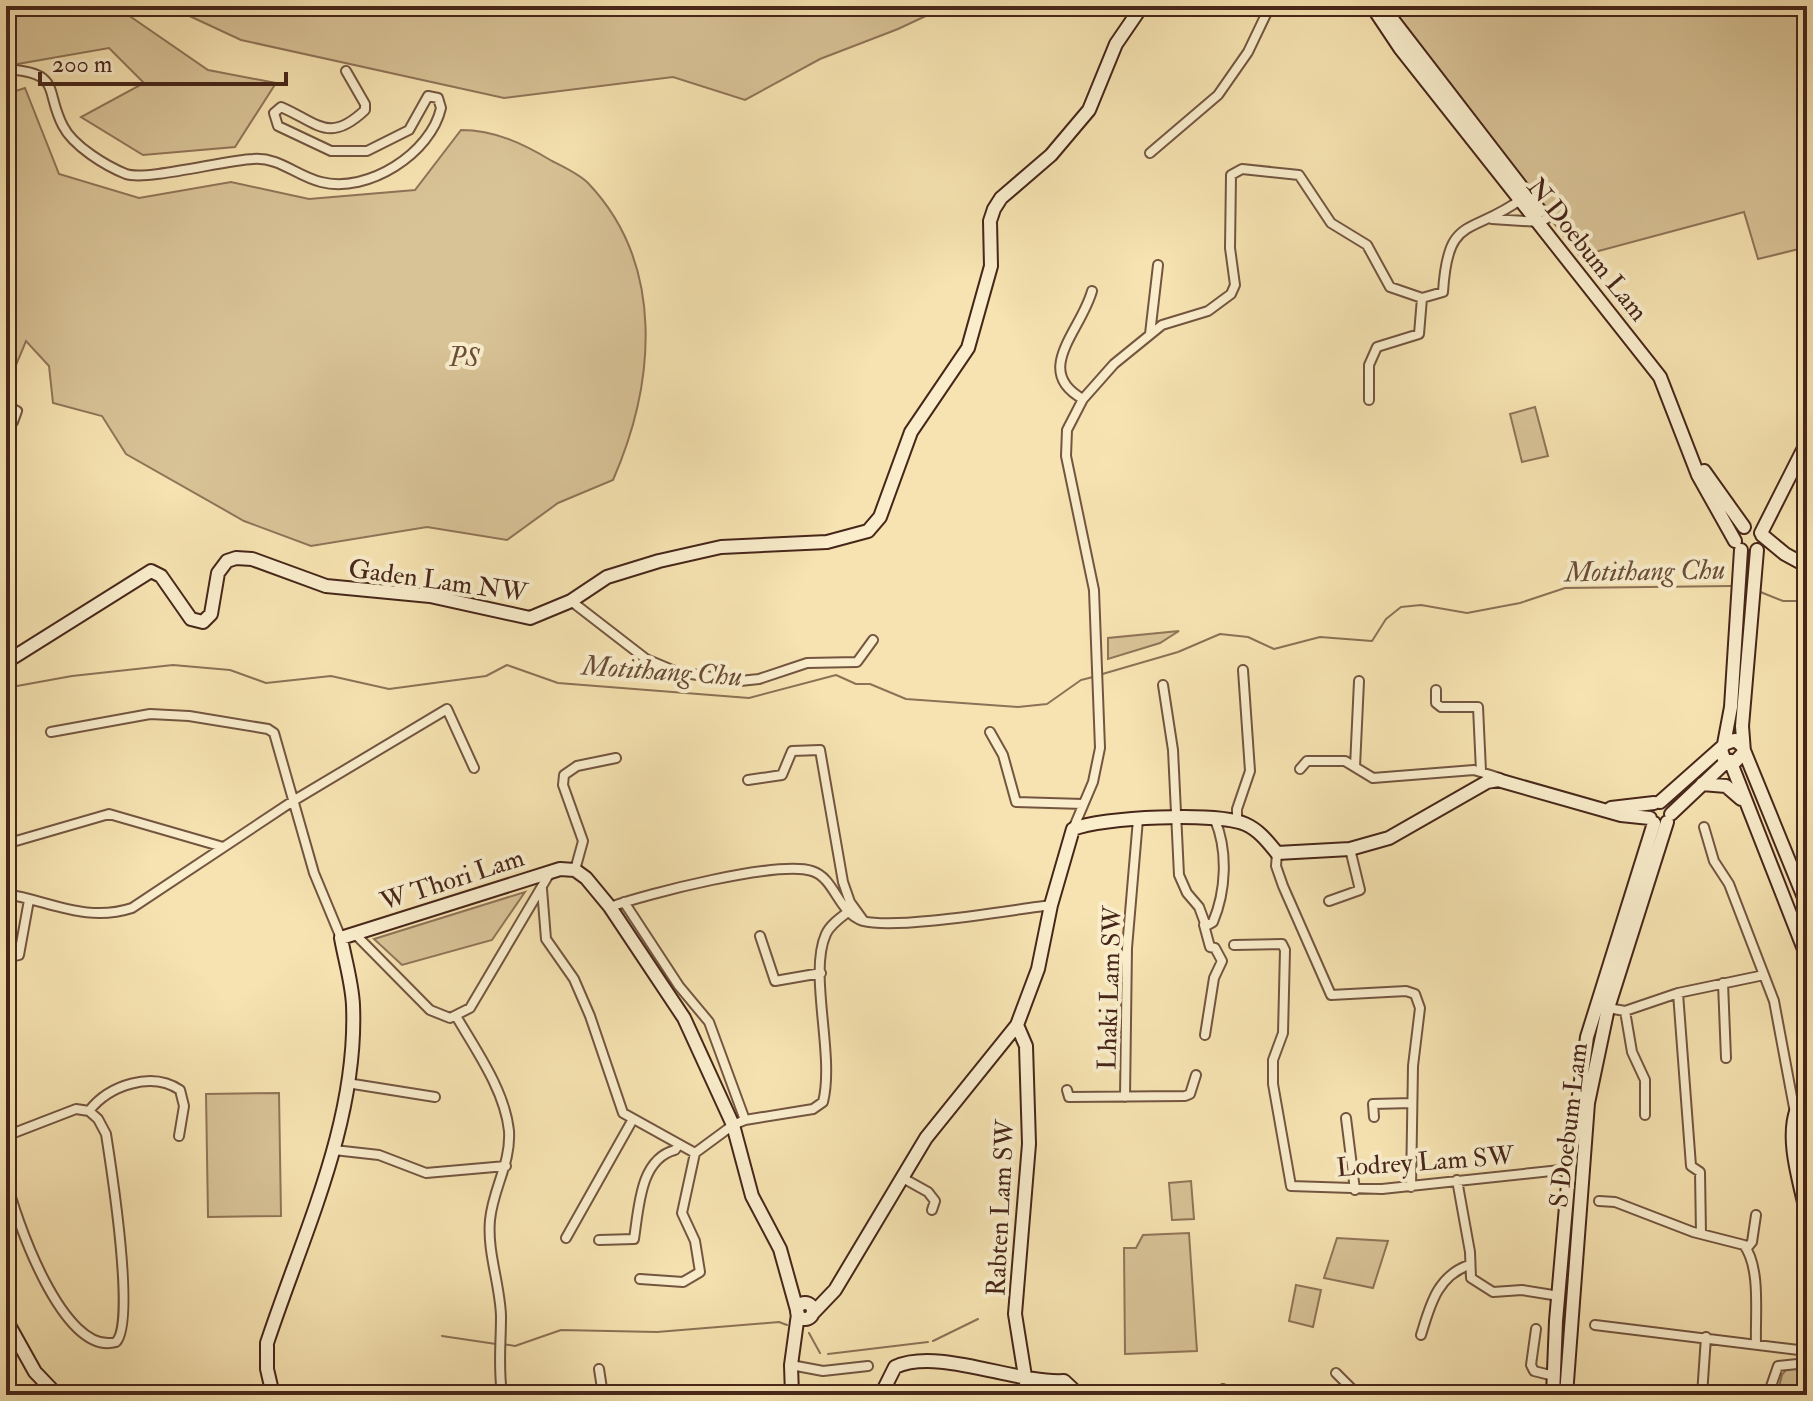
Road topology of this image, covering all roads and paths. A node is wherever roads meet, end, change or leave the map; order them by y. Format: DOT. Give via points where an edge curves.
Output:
graph roads {
  1 [pos="1142,6"];
  2 [pos="1270,6"];
  3 [pos="1372,6"];
  4 [pos="1382,6"];
  5 [pos="6,69"];
  6 [pos="346,71"];
  7 [pos="1150,153"];
  8 [pos="1523,197"];
  9 [pos="1491,219"];
  10 [pos="1543,220"];
  11 [pos="1158,265"];
  12 [pos="1092,291"];
  13 [pos="1422,298"];
  14 [pos="1150,334"];
  15 [pos="1083,399"];
  16 [pos="1369,400"];
  17 [pos="6,405"];
  18 [pos="6,425"];
  19 [pos="1807,442"];
  20 [pos="1768,514"];
  21 [pos="1746,526"];
  22 [pos="1760,541"];
  23 [pos="1738,552"];
  24 [pos="1807,566"];
  25 [pos="1807,573"];
  26 [pos="571,601"];
  27 [pos="873,640"];
  28 [pos="26,649"];
  29 [pos="6,653"];
  30 [pos="6,662"];
  31 [pos="1243,670"];
  32 [pos="1359,681"];
  33 [pos="1163,685"];
  34 [pos="1436,690"];
  35 [pos="51,732"];
  36 [pos="990,732"];
  37 [pos="1723,745"];
  38 [pos="1742,746"];
  39 [pos="616,758"];
  40 [pos="1729,762"];
  41 [pos="1355,767"];
  42 [pos="474,768"];
  43 [pos="1300,769"];
  44 [pos="1481,771"];
  45 [pos="748,780"];
  46 [pos="1502,780"];
  47 [pos="1702,784"];
  48 [pos="293,801"];
  49 [pos="1744,801"];
  50 [pos="1657,802"];
  51 [pos="1083,804"];
  52 [pos="1600,808"];
  53 [pos="1138,819"];
  54 [pos="1177,819"];
  55 [pos="1660,819"];
  56 [pos="1215,820"];
  57 [pos="1237,821"];
  58 [pos="1704,827"];
  59 [pos="1073,829"];
  60 [pos="223,847"];
  61 [pos="1350,849"];
  62 [pos="1277,853"];
  63 [pos="552,870"];
  64 [pos="575,870"];
  65 [pos="542,889"];
  66 [pos="8,894"];
  67 [pos="29,900"];
  68 [pos="1329,901"];
  69 [pos="624,902"];
  70 [pos="1807,903"];
  71 [pos="1051,905"];
  72 [pos="610,907"];
  73 [pos="848,912"];
  74 [pos="865,921"];
  75 [pos="1204,925"];
  76 [pos="354,933"];
  77 [pos="760,936"];
  78 [pos="341,938"];
  79 [pos="1234,945"];
  80 [pos="1807,957"];
  81 [pos="6,958"];
  82 [pos="821,973"];
  83 [pos="1764,975"];
  84 [pos="1723,983"];
  85 [pos="1678,993"];
  86 [pos="1608,1008"];
  87 [pos="1625,1011"];
  88 [pos="456,1016"];
  89 [pos="1017,1025"];
  90 [pos="1205,1035"];
  91 [pos="1726,1058"];
  92 [pos="1196,1075"];
  93 [pos="347,1083"];
  94 [pos="1067,1090"];
  95 [pos="435,1097"];
  96 [pos="1125,1097"];
  97 [pos="1412,1103"];
  98 [pos="1799,1108"];
  99 [pos="89,1111"];
  100 [pos="1645,1115"];
  101 [pos="1374,1117"];
  102 [pos="1346,1118"];
  103 [pos="633,1119"];
  104 [pos="739,1123"];
  105 [pos="6,1136"];
  106 [pos="179,1136"];
  107 [pos="679,1144"];
  108 [pos="334,1150"];
  109 [pos="695,1153"];
  110 [pos="506,1166"];
  111 [pos="1570,1169"];
  112 [pos="901,1177"];
  113 [pos="6,1178"];
  114 [pos="1457,1180"];
  115 [pos="1411,1187"];
  116 [pos="1355,1190"];
  117 [pos="1599,1201"];
  118 [pos="932,1210"];
  119 [pos="1756,1215"];
  120 [pos="1807,1216"];
  121 [pos="1701,1234"];
  122 [pos="566,1238"];
  123 [pos="599,1240"];
  124 [pos="1747,1248"];
  125 [pos="1469,1265"];
  126 [pos="640,1279"];
  127 [pos="1559,1296"];
  128 [pos="805,1311"];
  129 [pos="6,1320"];
  130 [pos="1595,1325"];
  131 [pos="1536,1329"];
  132 [pos="1421,1335"];
  133 [pos="1706,1337"];
  134 [pos="1756,1343"];
  135 [pos="1807,1351"];
  136 [pos="1807,1363"];
  137 [pos="791,1365"];
  138 [pos="868,1366"];
  139 [pos="599,1369"];
  140 [pos="1336,1373"];
  141 [pos="1554,1376"];
  142 [pos="1023,1379"];
  143 [pos="1223,1389"];
  144 [pos="57,1395"];
  145 [pos="273,1395"];
  146 [pos="366,1395"];
  147 [pos="402,1395"];
  148 [pos="502,1395"];
  149 [pos="603,1395"];
  150 [pos="792,1395"];
  151 [pos="881,1395"];
  152 [pos="1028,1395"];
  153 [pos="1079,1395"];
  154 [pos="1234,1395"];
  155 [pos="1358,1395"];
  156 [pos="1553,1395"];
  157 [pos="1566,1395"];
  158 [pos="1702,1395"];
  159 [pos="1768,1395"];
  1 -- 26 [label="main road, Gaden Lam NW" via="1116,44 1089,110 994,209 991,266 968,348 911,432 875,525 858,536 827,542 738,545 659,561 607,577"];
  2 -- 7 [label="street" via="1248,52 1218,95"];
  3 -- 8 [label="main road, N Doebum Lam" via="1400,48"];
  4 -- 8 [label="main road, N Doebum Lam"];
  5 -- 6 [label="street" via="44,79 54,91 67,132 125,173 147,175 268,158 330,184 379,174 410,155 431,132 441,108 438,98 428,96 409,130 354,153 331,151 278,126 274,113 281,107 330,129 358,117 365,104"];
  8 -- 9 [label="street"];
  8 -- 10 [label="main road, N Doebum Lam"];
  9 -- 10 [label="street"];
  9 -- 13 [label="street" via="1457,235 1448,248 1443,292"];
  10 -- 21 [label="main road, N Doebum Lam" via="1665,371 1705,473"];
  10 -- 23 [label="main road, N Doebum Lam" via="1660,377 1698,475"];
  11 -- 14 [label="street"];
  12 -- 15 [label="street" via="1081,323 1060,357 1060,375 1069,391"];
  13 -- 14 [label="street" via="1390,287 1367,245 1331,223 1299,175 1238,170 1229,182 1234,289 1208,311"];
  13 -- 16 [label="street" via="1419,334 1377,347 1369,365"];
  14 -- 15 [label="street"];
  15 -- 51 [label="street" via="1070,421 1066,447 1094,590 1099,760"];
  17 -- 18 [label="street" via="17,411"];
  19 -- 20 [label="main road"];
  20 -- 21 [label="main road"];
  20 -- 22 [label="main road"];
  21 -- 22 [label="main road"];
  21 -- 23 [label="main road" via="1738,531"];
  22 -- 23 [label="main road" via="1747,553"];
  22 -- 24 [label="main road"];
  22 -- 25 [label="main road"];
  22 -- 38 [label="main road"];
  23 -- 37 [label="main road" via="1731,707"];
  26 -- 27 [label="street" via="660,666 723,680 759,679 819,661 857,662"];
  26 -- 28 [label="main road, Gaden Lam NW" via="541,616 518,616 430,596 326,586 236,558 218,573 211,614 203,622 191,619 161,576 151,571"];
  28 -- 29 [label="street"];
  28 -- 30 [label="main road, Gaden Lam NW"];
  31 -- 57 [label="street" via="1250,771"];
  32 -- 41 [label="street"];
  33 -- 54 [label="street"];
  34 -- 44 [label="street" via="1441,707 1478,707"];
  35 -- 48 [label="street" via="150,714 262,726 274,733"];
  36 -- 51 [label="street" via="1003,755 1016,802"];
  37 -- 38 [label="main road" via="1735,740"];
  37 -- 40 [label="main road"];
  37 -- 50 [label="main road"];
  38 -- 40 [label="main road" via="1741,759"];
  38 -- 70 [label="main road"];
  39 -- 64 [label="street" via="577,766 564,775 583,841"];
  40 -- 47 [label="main road"];
  40 -- 49 [label="main road"];
  41 -- 43 [label="street" via="1317,759"];
  41 -- 44 [label="street" via="1373,778"];
  42 -- 48 [label="street" via="447,709"];
  44 -- 46 [label="street"];
  45 -- 74 [label="street" via="782,775 792,751 820,750 843,882"];
  46 -- 52 [label="main road"];
  46 -- 61 [label="main road" via="1487,782 1389,838"];
  47 -- 49 [label="main road" via="1726,786"];
  47 -- 55 [label="main road"];
  48 -- 60 [label="street"];
  48 -- 78 [label="street"];
  49 -- 80 [label="main road"];
  50 -- 52 [label="main road"];
  50 -- 55 [label="main road" via="1649,809"];
  50 -- 55 [label="main road" via="1667,804"];
  51 -- 59 [label="street"];
  52 -- 55 [label="main road"];
  53 -- 54 [label="main road"];
  53 -- 59 [label="main road"];
  53 -- 96 [label="street, Lhaki Lam SW" via="1127,948"];
  54 -- 56 [label="main road"];
  54 -- 75 [label="street" via="1179,875"];
  55 -- 86 [label="main road, S Doebum Lam"];
  55 -- 111 [label="main road, S Doebum Lam" via="1587,1037"];
  56 -- 57 [label="main road"];
  56 -- 75 [label="street" via="1223,849 1222,894 1213,922"];
  57 -- 62 [label="main road" via="1257,830"];
  58 -- 83 [label="street"];
  59 -- 71 [label="main road"];
  60 -- 66 [label="street" via="109,814 9,843"];
  60 -- 67 [label="street" via="119,912 70,912"];
  61 -- 62 [label="main road"];
  61 -- 68 [label="street" via="1360,890"];
  62 -- 97 [label="street" via="1276,866 1331,995 1389,989 1415,994 1420,1008"];
  63 -- 64 [label="main road, W Thori Lam"];
  63 -- 65 [label="street"];
  63 -- 76 [label="main road, W Thori Lam"];
  64 -- 72 [label="main road"];
  65 -- 88 [label="street" via="470,1008"];
  65 -- 103 [label="street" via="546,939 574,979 623,1113"];
  66 -- 67 [label="street"];
  67 -- 81 [label="street" via="19,955"];
  69 -- 72 [label="street"];
  69 -- 73 [label="street" via="728,876 803,870 820,876"];
  69 -- 104 [label="street" via="709,1022"];
  71 -- 74 [label="street"];
  71 -- 89 [label="main road" via="1042,957"];
  72 -- 104 [label="main road" via="684,1018"];
  73 -- 74 [label="street"];
  73 -- 82 [label="street" via="825,937"];
  75 -- 90 [label="street" via="1210,947 1222,961"];
  76 -- 78 [label="main road, W Thori Lam"];
  76 -- 88 [label="street" via="430,1010"];
  77 -- 82 [label="street" via="775,981"];
  78 -- 93 [label="main road" via="353,999"];
  79 -- 116 [label="street, Lodrey Lam SW" via="1282,944 1285,950 1283,1033 1273,1060 1273,1084 1291,1186"];
  82 -- 104 [label="street" via="823,1102 813,1109"];
  83 -- 84 [label="street"];
  83 -- 98 [label="street"];
  84 -- 85 [label="street"];
  84 -- 91 [label="street"];
  85 -- 87 [label="street"];
  85 -- 121 [label="street" via="1691,1166 1700,1172"];
  86 -- 87 [label="street"];
  86 -- 157 [label="main road, S Doebum Lam" via="1588,1103"];
  87 -- 100 [label="street" via="1632,1052 1645,1080"];
  88 -- 110 [label="street" via="506,1116"];
  89 -- 112 [label="main road" via="949,1107"];
  89 -- 142 [label="main road, Rabten Lam SW" via="1026,1046 1029,1144 1015,1314"];
  92 -- 96 [label="street" via="1185,1096"];
  93 -- 95 [label="street"];
  93 -- 108 [label="main road"];
  94 -- 96 [label="street, Lhaki Lam SW" via="1069,1097"];
  97 -- 101 [label="street" via="1373,1104"];
  97 -- 115 [label="street"];
  98 -- 120 [label="main road" via="1797,1161"];
  99 -- 105 [label="street" via="76,1109"];
  99 -- 106 [label="street" via="106,1093 122,1087 170,1083 180,1090 184,1106"];
  99 -- 113 [label="street" via="106,1134 120,1239 124,1329 116,1342 88,1340 65,1317 16,1213"];
  102 -- 116 [label="street"];
  103 -- 107 [label="street"];
  103 -- 122 [label="street"];
  104 -- 109 [label="street"];
  104 -- 128 [label="main road" via="752,1196 780,1249 788,1287"];
  107 -- 109 [label="street"];
  107 -- 123 [label="street" via="659,1154 650,1167 634,1239"];
  108 -- 110 [label="street" via="379,1155 426,1173"];
  108 -- 145 [label="main road" via="267,1343"];
  109 -- 126 [label="street" via="682,1213 695,1241 700,1272 683,1282"];
  110 -- 148 [label="street" via="490,1219 501,1315 497,1356"];
  111 -- 114 [label="street, Lodrey Lam SW"];
  111 -- 127 [label="main road, S Doebum Lam"];
  112 -- 118 [label="street" via="932,1195"];
  112 -- 128 [label="main road" via="835,1290"];
  114 -- 115 [label="street, Lodrey Lam SW"];
  114 -- 125 [label="street"];
  115 -- 116 [label="street, Lodrey Lam SW"];
  117 -- 121 [label="street"];
  119 -- 124 [label="street"];
  121 -- 124 [label="street"];
  124 -- 134 [label="street"];
  125 -- 127 [label="street" via="1471,1278 1493,1292"];
  125 -- 132 [label="street" via="1451,1271 1432,1299"];
  127 -- 141 [label="main road, S Doebum Lam"];
  128 -- 137 [label="main road"];
  129 -- 144 [label="main road" via="35,1372"];
  130 -- 133 [label="street"];
  131 -- 141 [label="street" via="1531,1365 1534,1371"];
  133 -- 134 [label="street"];
  133 -- 158 [label="street"];
  134 -- 135 [label="street"];
  136 -- 159 [label="street" via="1778,1366"];
  137 -- 138 [label="street" via="823,1371"];
  137 -- 150 [label="main road"];
  139 -- 149 [label="street"];
  140 -- 155 [label="street"];
  141 -- 156 [label="main road, S Doebum Lam"];
  142 -- 151 [label="main road" via="1008,1372 914,1362 895,1367"];
  142 -- 152 [label="main road, Rabten Lam SW"];
  142 -- 153 [label="main road" via="1064,1381"];
  143 -- 154 [label="street"];
  146 -- 147 [label="main road"];
}
